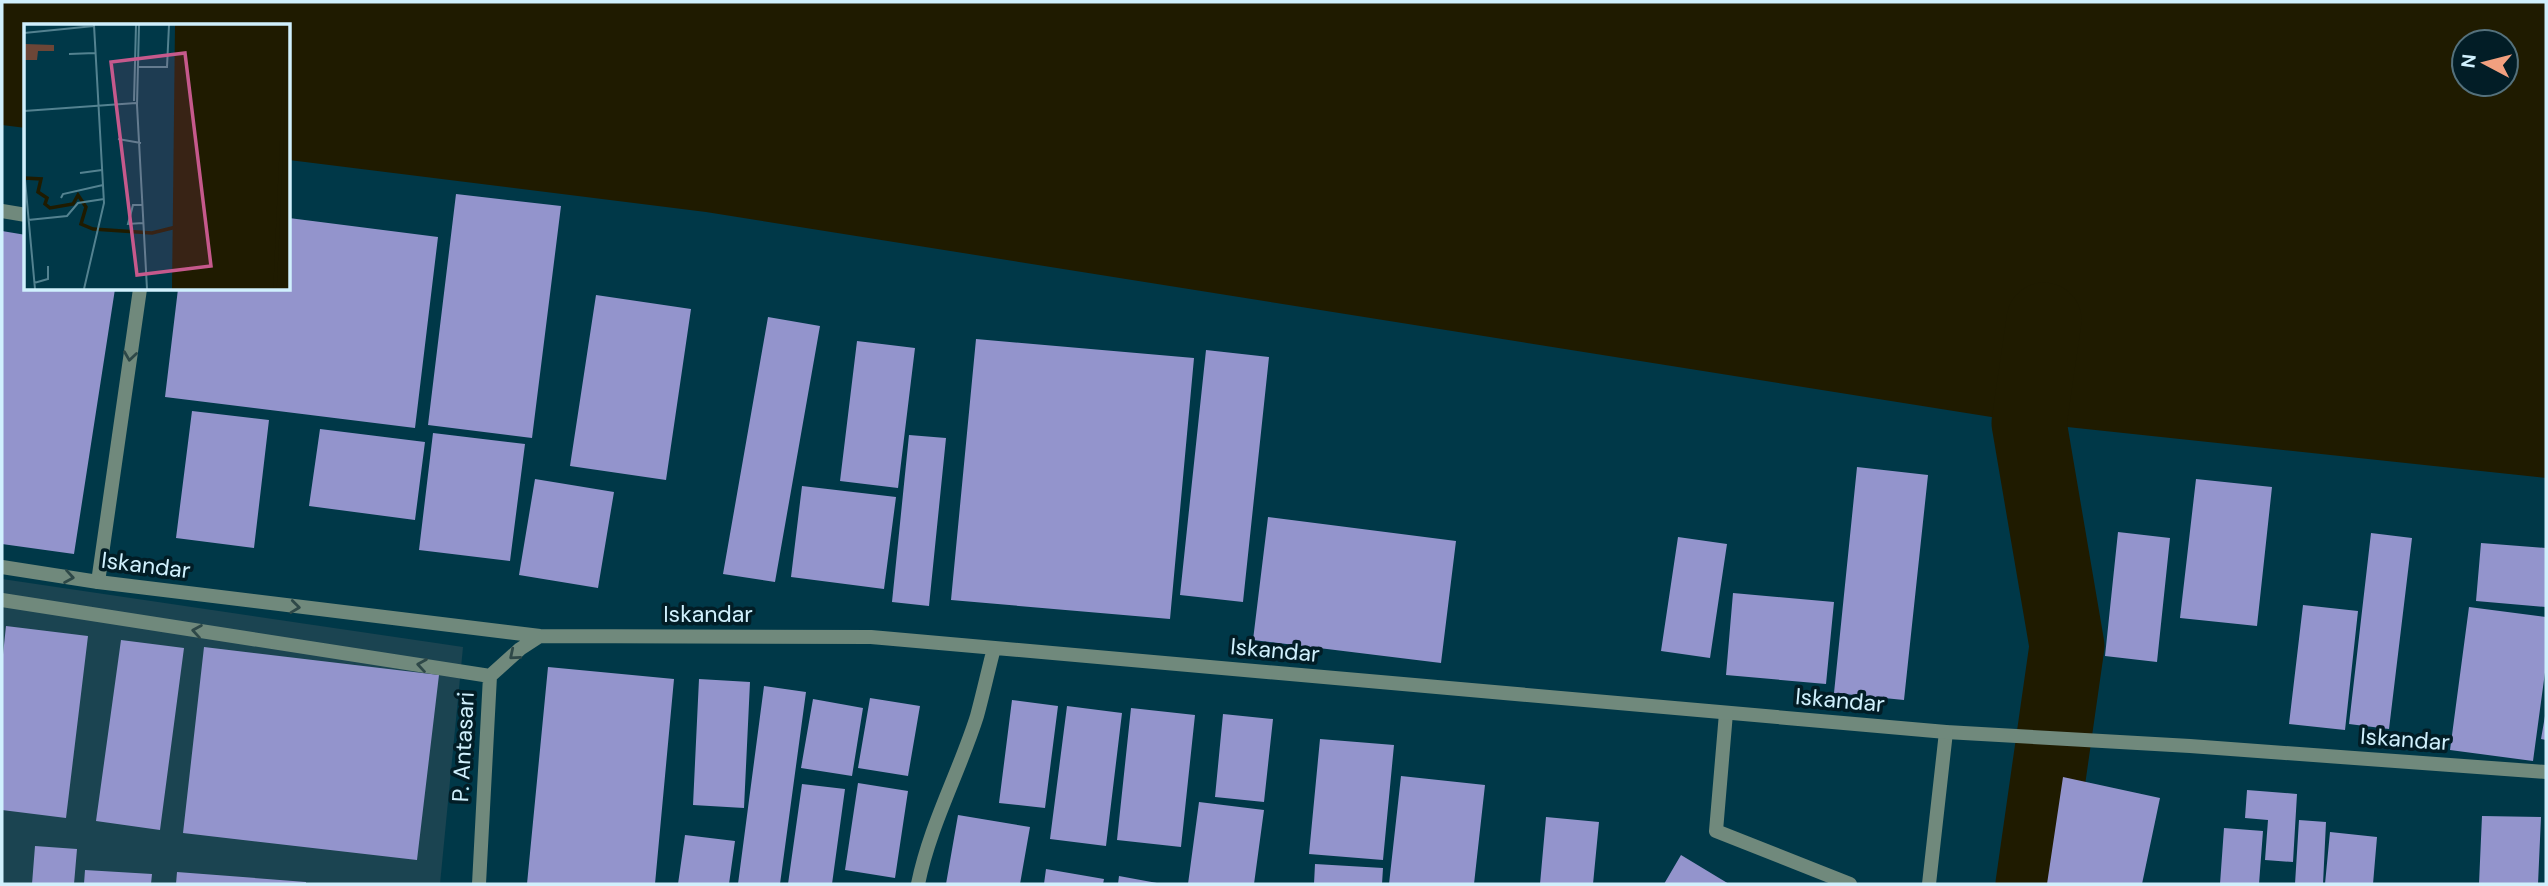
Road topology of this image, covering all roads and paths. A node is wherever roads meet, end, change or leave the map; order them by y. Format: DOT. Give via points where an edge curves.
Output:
graph roads {
  1 [pos="2,211"];
  2 [pos="24,215"];
  3 [pos="140,290"];
  4 [pos="2,567"];
  5 [pos="98,582"];
  6 [pos="2,600"];
  7 [pos="540,636"];
  8 [pos="994,648"];
  9 [pos="490,676"];
  10 [pos="1726,713"];
  11 [pos="1946,732"];
  12 [pos="2546,772"];
  13 [pos="479,884"];
  14 [pos="918,884"];
  15 [pos="1850,884"];
  16 [pos="1928,884"];
  1 -- 2 [label="street"];
  3 -- 5 [label="street, one-way"];
  4 -- 5 [label="street, Iskandar, one-way"];
  5 -- 7 [label="street, Iskandar, one-way"];
  9 -- 6 [label="street, one-way"];
  7 -- 8 [label="street, Iskandar" via="871,637"];
  7 -- 9 [label="street, P. Antasari, one-way"];
  8 -- 10 [label="street, Iskandar"];
  8 -- 14 [label="street" via="976,717 939,810"];
  9 -- 13 [label="street, P. Antasari"];
  10 -- 11 [label="street, Iskandar"];
  10 -- 15 [label="street" via="1716,831"];
  11 -- 12 [label="street, Iskandar"];
  11 -- 16 [label="street"];
}
